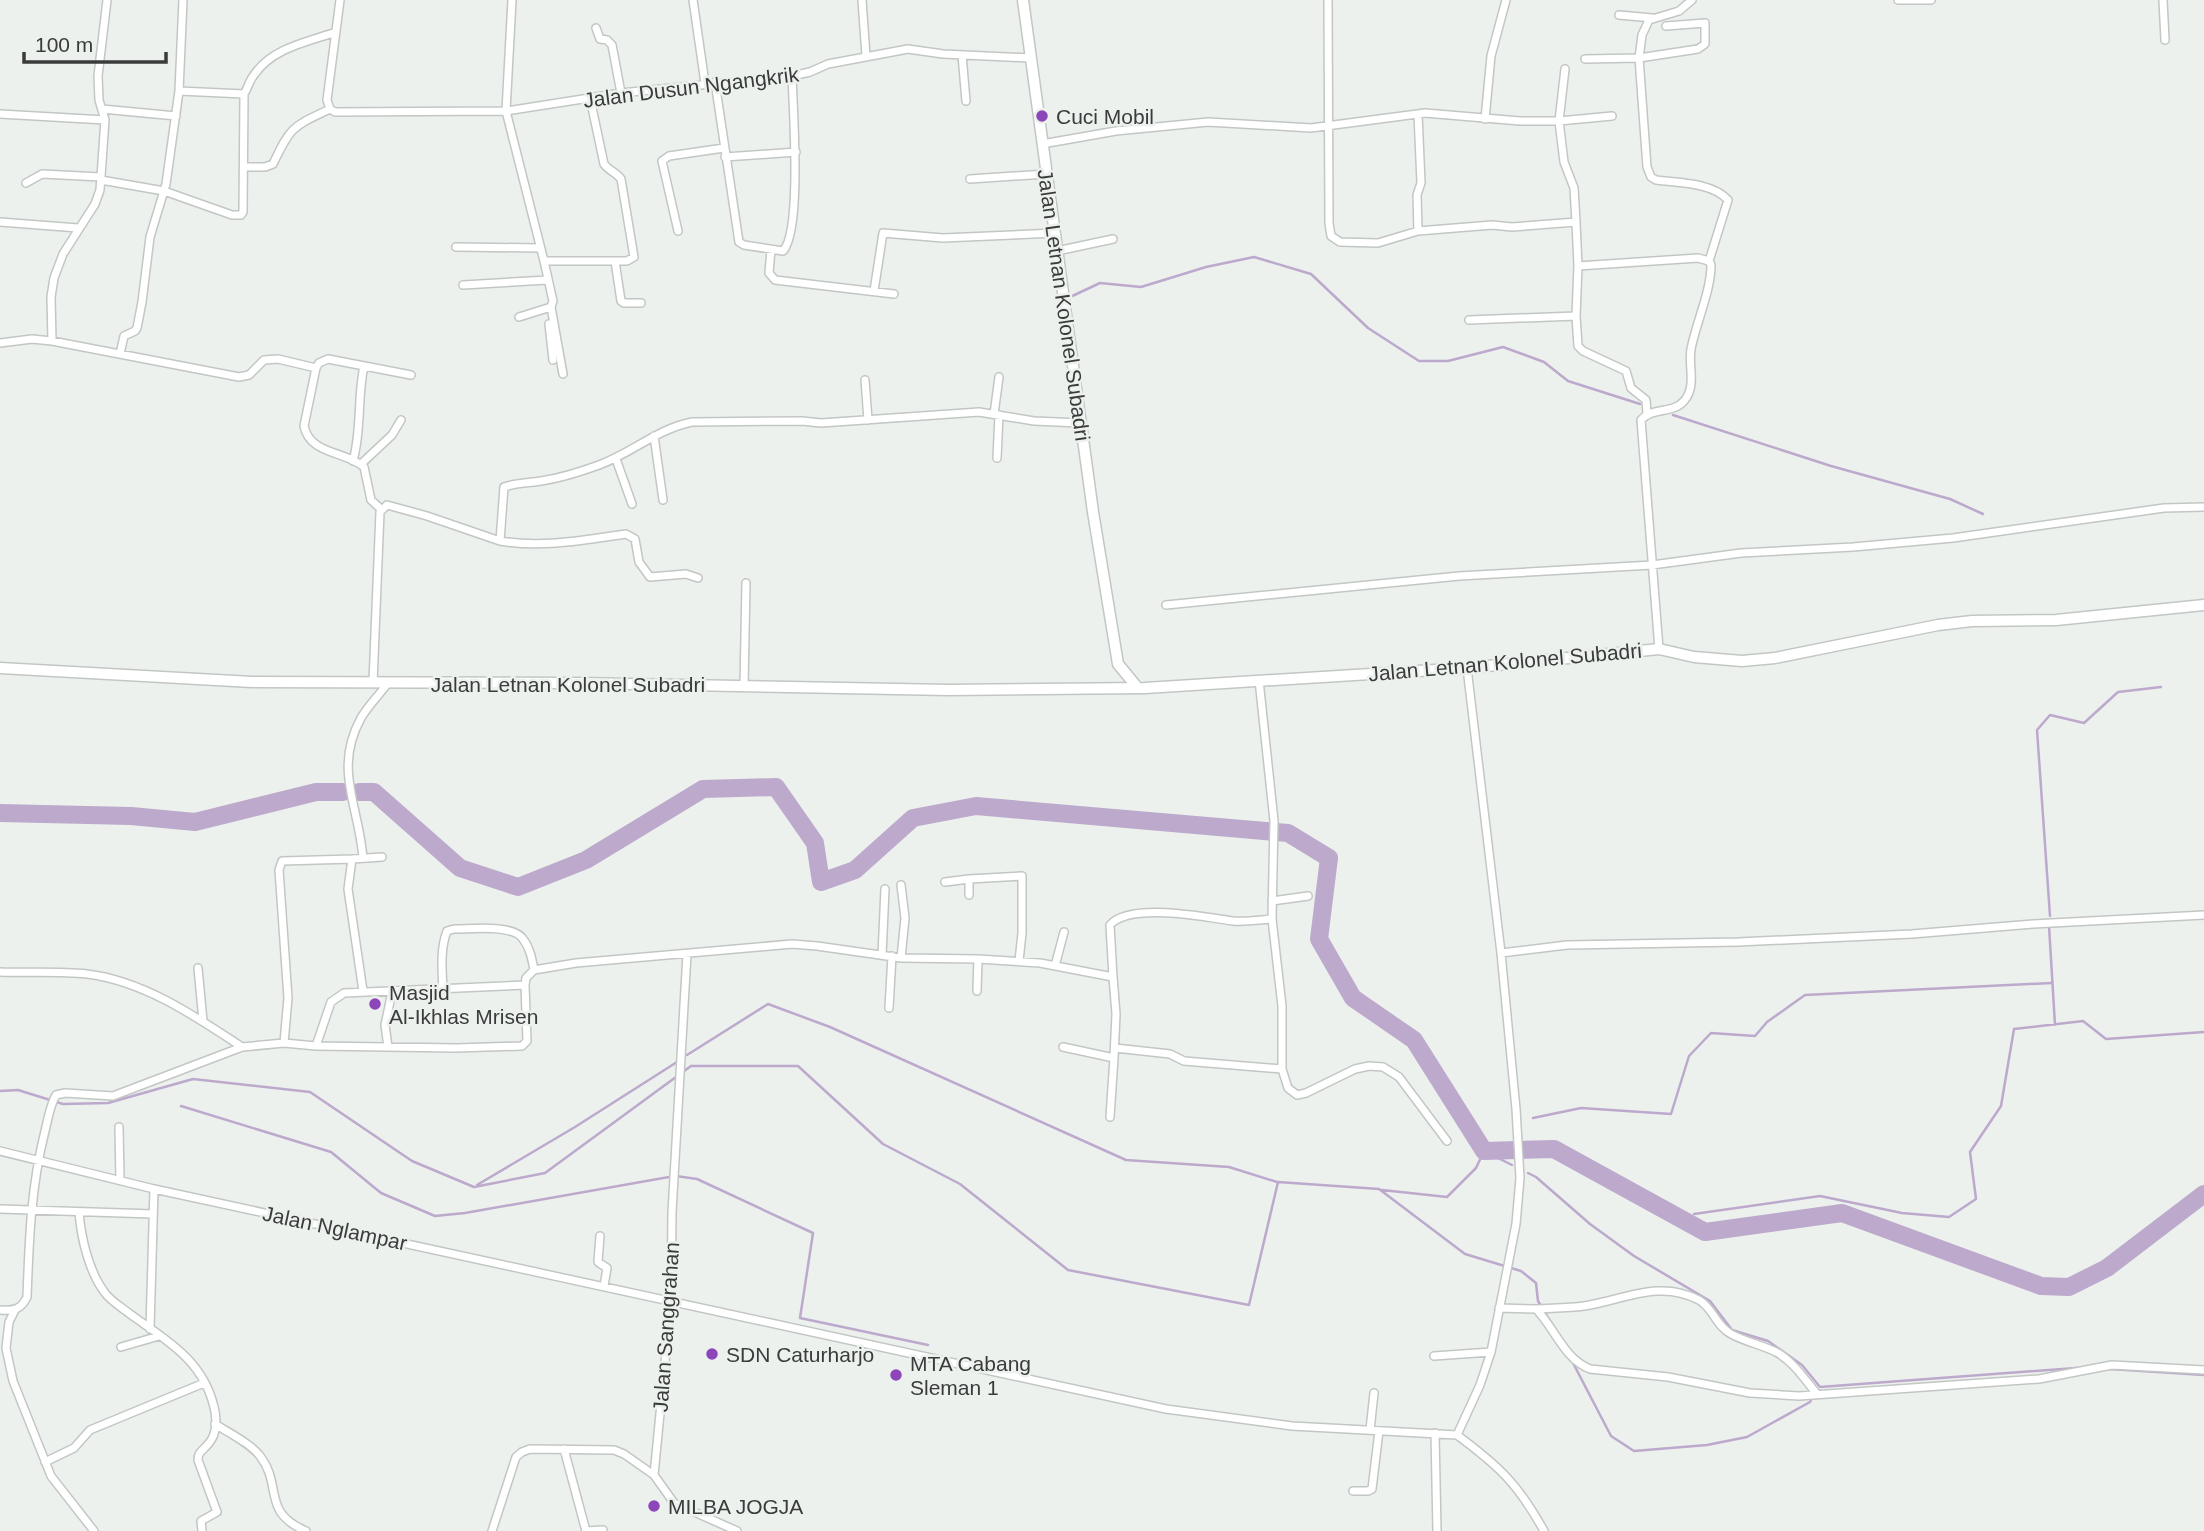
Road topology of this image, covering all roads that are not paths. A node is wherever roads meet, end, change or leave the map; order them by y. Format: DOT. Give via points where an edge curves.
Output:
graph roads {
  1 [pos="107,0"];
  2 [pos="183,0"];
  3 [pos="340,0"];
  4 [pos="512,0"];
  5 [pos="694,0"];
  6 [pos="862,0"];
  7 [pos="1023,0"];
  8 [pos="1328,0"];
  9 [pos="1506,0"];
  10 [pos="1692,0"];
  11 [pos="1898,0"];
  12 [pos="1931,0"];
  13 [pos="2163,0"];
  14 [pos="1619,15"];
  15 [pos="1652,18"];
  16 [pos="1666,26"];
  17 [pos="596,28"];
  18 [pos="336,32"];
  19 [pos="2165,40"];
  20 [pos="962,55"];
  21 [pos="866,56"];
  22 [pos="1030,58"];
  23 [pos="1639,58"];
  24 [pos="1585,59"];
  25 [pos="1565,69"];
  26 [pos="792,76"];
  27 [pos="715,82"];
  28 [pos="705,83"];
  29 [pos="179,91"];
  30 [pos="621,93"];
  31 [pos="244,94"];
  32 [pos="590,98"];
  33 [pos="966,101"];
  34 [pos="103,109"];
  35 [pos="330,109"];
  36 [pos="506,111"];
  37 [pos="0,114"];
  38 [pos="1418,114"];
  39 [pos="1612,116"];
  40 [pos="176,117"];
  41 [pos="1485,119"];
  42 [pos="105,120"];
  43 [pos="1559,121"];
  44 [pos="1327,126"];
  45 [pos="1042,144"];
  46 [pos="796,152"];
  47 [pos="725,153"];
  48 [pos="244,167"];
  49 [pos="1046,174"];
  50 [pos="101,178"];
  51 [pos="970,179"];
  52 [pos="26,183"];
  53 [pos="164,191"];
  54 [pos="0,222"];
  55 [pos="1576,222"];
  56 [pos="78,228"];
  57 [pos="678,231"];
  58 [pos="1418,231"];
  59 [pos="1055,233"];
  60 [pos="1112,239"];
  61 [pos="456,247"];
  62 [pos="540,248"];
  63 [pos="771,250"];
  64 [pos="1057,251"];
  65 [pos="544,261"];
  66 [pos="615,261"];
  67 [pos="1709,261"];
  68 [pos="1578,267"];
  69 [pos="547,279"];
  70 [pos="463,285"];
  71 [pos="874,291"];
  72 [pos="894,294"];
  73 [pos="641,303"];
  74 [pos="549,308"];
  75 [pos="1576,316"];
  76 [pos="519,317"];
  77 [pos="1469,320"];
  78 [pos="52,341"];
  79 [pos="0,343"];
  80 [pos="120,354"];
  81 [pos="553,360"];
  82 [pos="364,366"];
  83 [pos="316,368"];
  84 [pos="563,374"];
  85 [pos="411,375"];
  86 [pos="999,377"];
  87 [pos="865,380"];
  88 [pos="996,414"];
  89 [pos="1647,414"];
  90 [pos="401,420"];
  91 [pos="867,420"];
  92 [pos="1080,423"];
  93 [pos="654,436"];
  94 [pos="998,458"];
  95 [pos="616,459"];
  96 [pos="357,462"];
  97 [pos="663,500"];
  98 [pos="632,504"];
  99 [pos="2204,507"];
  100 [pos="381,509"];
  101 [pos="500,541"];
  102 [pos="1652,565"];
  103 [pos="698,578"];
  104 [pos="746,583"];
  105 [pos="1166,605"];
  106 [pos="2204,605"];
  107 [pos="1659,649"];
  108 [pos="1118,664"];
  109 [pos="0,668"];
  110 [pos="1467,668"];
  111 [pos="1259,680"];
  112 [pos="373,682"];
  113 [pos="388,683"];
  114 [pos="744,686"];
  115 [pos="1137,687"];
  116 [pos="1115,688"];
  117 [pos="382,857"];
  118 [pos="363,858"];
  119 [pos="352,859"];
  120 [pos="970,879"];
  121 [pos="945,882"];
  122 [pos="901,886"];
  123 [pos="885,889"];
  124 [pos="970,895"];
  125 [pos="1308,896"];
  126 [pos="1272,901"];
  127 [pos="2204,915"];
  128 [pos="1272,919"];
  129 [pos="1065,932"];
  130 [pos="1501,953"];
  131 [pos="687,954"];
  132 [pos="882,955"];
  133 [pos="897,957"];
  134 [pos="978,959"];
  135 [pos="1019,961"];
  136 [pos="1055,966"];
  137 [pos="198,968"];
  138 [pos="534,970"];
  139 [pos="0,972"];
  140 [pos="1113,977"];
  141 [pos="524,985"];
  142 [pos="443,989"];
  143 [pos="363,991"];
  144 [pos="977,991"];
  145 [pos="392,992"];
  146 [pos="889,1008"];
  147 [pos="204,1021"];
  148 [pos="284,1043"];
  149 [pos="316,1046"];
  150 [pos="243,1047"];
  151 [pos="388,1047"];
  152 [pos="1063,1047"];
  153 [pos="1115,1048"];
  154 [pos="1114,1058"];
  155 [pos="1282,1069"];
  156 [pos="1110,1116"];
  157 [pos="120,1127"];
  158 [pos="1447,1141"];
  159 [pos="0,1151"];
  160 [pos="37,1159"];
  161 [pos="120,1180"];
  162 [pos="154,1189"];
  163 [pos="0,1209"];
  164 [pos="30,1209"];
  165 [pos="79,1212"];
  166 [pos="153,1214"];
  167 [pos="600,1236"];
  168 [pos="604,1286"];
  169 [pos="671,1301"];
  170 [pos="1499,1308"];
  171 [pos="1536,1309"];
  172 [pos="0,1310"];
  173 [pos="15,1310"];
  174 [pos="150,1329"];
  175 [pos="159,1336"];
  176 [pos="121,1347"];
  177 [pos="1491,1352"];
  178 [pos="1434,1356"];
  179 [pos="2204,1370"];
  180 [pos="204,1383"];
  181 [pos="1374,1393"];
  182 [pos="1817,1394"];
  183 [pos="215,1424"];
  184 [pos="1375,1431"];
  185 [pos="1435,1433"];
  186 [pos="1457,1435"];
  187 [pos="564,1449"];
  188 [pos="45,1462"];
  189 [pos="654,1475"];
  190 [pos="1353,1491"];
  191 [pos="603,1530"];
  192 [pos="94,1531"];
  193 [pos="202,1531"];
  194 [pos="306,1531"];
  195 [pos="492,1531"];
  196 [pos="579,1531"];
  197 [pos="586,1531"];
  198 [pos="737,1531"];
  199 [pos="1437,1531"];
  200 [pos="1544,1531"];
  1 -- 34 [label="street" via="98,76"];
  2 -- 29 [label="street"];
  3 -- 18 [label="street"];
  4 -- 36 [label="street"];
  5 -- 28 [label="street"];
  6 -- 21 [label="street"];
  7 -- 22 [label="main road, Jalan Letnan Kolonel Subadri"];
  8 -- 44 [label="street"];
  9 -- 41 [label="street" via="1491,56"];
  10 -- 15 [label="street" via="1679,11"];
  11 -- 12 [label="street"];
  13 -- 19 [label="street"];
  14 -- 15 [label="street"];
  15 -- 23 [label="street" via="1647,22"];
  16 -- 23 [label="street" via="1705,23 1704,47"];
  17 -- 30 [label="street" via="600,39 612,45"];
  18 -- 31 [label="street" via="279,52 260,67"];
  18 -- 35 [label="street" via="327,100"];
  20 -- 21 [label="street, Jalan Dusun Ngangkrik" via="908,49"];
  20 -- 22 [label="street, Jalan Dusun Ngangkrik"];
  20 -- 33 [label="street"];
  21 -- 26 [label="street, Jalan Dusun Ngangkrik"];
  22 -- 45 [label="main road, Jalan Letnan Kolonel Subadri"];
  23 -- 24 [label="street"];
  23 -- 67 [label="street" via="1651,177 1695,185 1728,200"];
  25 -- 43 [label="street"];
  26 -- 27 [label="street, Jalan Dusun Ngangkrik"];
  26 -- 46 [label="street"];
  27 -- 28 [label="street, Jalan Dusun Ngangkrik"];
  27 -- 47 [label="street"];
  28 -- 30 [label="street, Jalan Dusun Ngangkrik"];
  29 -- 31 [label="street"];
  29 -- 40 [label="street"];
  30 -- 32 [label="street, Jalan Dusun Ngangkrik"];
  31 -- 48 [label="street"];
  32 -- 36 [label="street, Jalan Dusun Ngangkrik"];
  32 -- 66 [label="street" via="604,164 621,179 634,257"];
  34 -- 40 [label="street"];
  34 -- 42 [label="street"];
  35 -- 36 [label="street, Jalan Dusun Ngangkrik" via="344,113"];
  35 -- 48 [label="street" via="293,128 273,164"];
  36 -- 62 [label="street"];
  37 -- 42 [label="street"];
  38 -- 41 [label="street"];
  38 -- 44 [label="street"];
  38 -- 58 [label="street"];
  39 -- 43 [label="street"];
  40 -- 53 [label="street"];
  41 -- 43 [label="street"];
  42 -- 50 [label="street"];
  43 -- 55 [label="street" via="1564,162 1574,188"];
  44 -- 45 [label="street" via="1190,123"];
  44 -- 58 [label="street" via="1331,236 1340,242 1378,243"];
  45 -- 49 [label="main road, Jalan Letnan Kolonel Subadri"];
  46 -- 47 [label="street"];
  46 -- 63 [label="street" via="791,233 787,248"];
  47 -- 57 [label="street" via="669,156 662,161"];
  47 -- 63 [label="street" via="739,242"];
  48 -- 53 [label="street" via="243,212 237,216"];
  49 -- 51 [label="street"];
  49 -- 59 [label="main road, Jalan Letnan Kolonel Subadri"];
  50 -- 52 [label="street" via="43,174"];
  50 -- 53 [label="street"];
  50 -- 56 [label="street" via="98,199"];
  53 -- 80 [label="street" via="150,237 136,328 124,336"];
  54 -- 56 [label="street"];
  55 -- 58 [label="street"];
  55 -- 68 [label="street"];
  56 -- 78 [label="street" via="54,278"];
  59 -- 64 [label="main road, Jalan Letnan Kolonel Subadri"];
  59 -- 71 [label="street" via="943,238 883,233"];
  60 -- 64 [label="street"];
  61 -- 62 [label="street"];
  62 -- 65 [label="street"];
  63 -- 71 [label="street" via="769,273 775,280"];
  64 -- 92 [label="main road, Jalan Letnan Kolonel Subadri"];
  65 -- 66 [label="street"];
  65 -- 69 [label="street"];
  66 -- 73 [label="street" via="621,301"];
  67 -- 68 [label="street" via="1698,258"];
  67 -- 89 [label="street" via="1711,269 1690,353 1691,385 1686,399 1669,410"];
  68 -- 75 [label="street"];
  69 -- 70 [label="street"];
  69 -- 74 [label="street" via="553,301"];
  71 -- 72 [label="street"];
  74 -- 76 [label="street"];
  74 -- 81 [label="street"];
  74 -- 84 [label="street"];
  75 -- 77 [label="street"];
  75 -- 89 [label="street" via="1578,346 1626,372 1631,388 1646,400"];
  78 -- 79 [label="street"];
  78 -- 80 [label="street"];
  80 -- 83 [label="street" via="239,377 249,375 264,360"];
  82 -- 83 [label="street" via="328,359"];
  82 -- 85 [label="street"];
  82 -- 96 [label="street"];
  83 -- 96 [label="street" via="306,433 316,446"];
  86 -- 88 [label="street"];
  87 -- 91 [label="street"];
  88 -- 91 [label="street"];
  88 -- 92 [label="street"];
  88 -- 94 [label="street"];
  89 -- 102 [label="street" via="1641,420"];
  90 -- 96 [label="street" via="392,435"];
  91 -- 93 [label="street" via="692,422"];
  92 -- 108 [label="main road, Jalan Letnan Kolonel Subadri"];
  93 -- 95 [label="street"];
  93 -- 97 [label="street"];
  95 -- 98 [label="street"];
  95 -- 101 [label="street" via="573,474 504,487"];
  96 -- 100 [label="street" via="364,467 371,500"];
  99 -- 102 [label="street" via="2164,508 1953,538 1741,553"];
  100 -- 101 [label="street" via="390,505"];
  100 -- 112 [label="street"];
  101 -- 103 [label="street" via="553,545 626,534 635,539 639,562 650,577 687,574"];
  102 -- 105 [label="street" via="1458,576"];
  102 -- 107 [label="street"];
  104 -- 114 [label="street"];
  106 -- 107 [label="main road, Jalan Letnan Kolonel Subadri" via="2056,620 1938,625 1764,659 1718,660"];
  107 -- 110 [label="main road, Jalan Letnan Kolonel Subadri"];
  108 -- 115 [label="main road"];
  108 -- 116 [label="main road"];
  109 -- 112 [label="main road, Jalan Letnan Kolonel Subadri" via="252,682"];
  110 -- 111 [label="main road, Jalan Letnan Kolonel Subadri"];
  110 -- 130 [label="street"];
  111 -- 115 [label="main road, Jalan Letnan Kolonel Subadri"];
  111 -- 126 [label="street" via="1274,821"];
  112 -- 113 [label="main road, Jalan Letnan Kolonel Subadri"];
  113 -- 114 [label="main road, Jalan Letnan Kolonel Subadri"];
  113 -- 118 [label="street" via="362,717 346,768"];
  114 -- 116 [label="main road, Jalan Letnan Kolonel Subadri"];
  115 -- 116 [label="main road, Jalan Letnan Kolonel Subadri"];
  117 -- 118 [label="street"];
  118 -- 119 [label="street"];
  119 -- 143 [label="street" via="348,889"];
  119 -- 148 [label="street" via="280,864 288,998"];
  120 -- 121 [label="street"];
  120 -- 124 [label="street"];
  120 -- 135 [label="street" via="1021,876"];
  122 -- 133 [label="street" via="905,918"];
  123 -- 132 [label="street"];
  125 -- 126 [label="street"];
  126 -- 128 [label="street"];
  127 -- 130 [label="street" via="1858,937 1567,945"];
  128 -- 140 [label="street" via="1234,921 1139,913 1115,919 1110,925"];
  128 -- 155 [label="street" via="1282,1006"];
  129 -- 136 [label="street"];
  130 -- 170 [label="street" via="1520,1162 1516,1224"];
  131 -- 132 [label="street" via="792,944"];
  131 -- 138 [label="street"];
  131 -- 169 [label="street, Jalan Sanggrahan"];
  132 -- 133 [label="street"];
  133 -- 134 [label="street"];
  133 -- 146 [label="street"];
  134 -- 135 [label="street"];
  134 -- 144 [label="street"];
  135 -- 136 [label="street"];
  136 -- 140 [label="street"];
  137 -- 147 [label="street"];
  138 -- 141 [label="street"];
  138 -- 142 [label="street" via="529,950 515,932 454,929 445,935"];
  139 -- 147 [label="street" via="87,974 134,985"];
  140 -- 153 [label="street"];
  141 -- 142 [label="street"];
  141 -- 151 [label="street" via="527,1041 522,1046"];
  142 -- 145 [label="street"];
  143 -- 145 [label="street"];
  143 -- 149 [label="street" via="344,993 331,1002"];
  145 -- 151 [label="street" via="385,1025"];
  147 -- 150 [label="street"];
  148 -- 149 [label="street"];
  148 -- 150 [label="street"];
  149 -- 151 [label="street"];
  150 -- 160 [label="street" via="113,1096 60,1093 50,1109"];
  152 -- 154 [label="street"];
  153 -- 154 [label="street"];
  153 -- 155 [label="street" via="1170,1054 1184,1061"];
  154 -- 156 [label="street"];
  155 -- 158 [label="street" via="1290,1091 1297,1095 1355,1069 1383,1067 1399,1077"];
  157 -- 161 [label="street"];
  159 -- 160 [label="street, Jalan Nglampar"];
  160 -- 161 [label="street, Jalan Nglampar"];
  160 -- 164 [label="street"];
  161 -- 162 [label="street, Jalan Nglampar"];
  162 -- 166 [label="street"];
  162 -- 168 [label="street, Jalan Nglampar"];
  163 -- 164 [label="street"];
  164 -- 165 [label="street"];
  164 -- 173 [label="street" via="27,1297"];
  165 -- 166 [label="street"];
  165 -- 174 [label="street" via="83,1246 102,1289"];
  166 -- 174 [label="street"];
  167 -- 168 [label="street" via="598,1262 607,1268"];
  168 -- 169 [label="street, Jalan Nglampar"];
  169 -- 184 [label="street, Jalan Nglampar" via="1166,1409 1292,1426"];
  169 -- 189 [label="street, Jalan Sanggrahan"];
  170 -- 171 [label="street"];
  170 -- 177 [label="street"];
  171 -- 182 [label="street" via="1581,1366 1590,1369 1668,1377 1750,1393"];
  171 -- 182 [label="street" via="1584,1306 1650,1290 1680,1294 1707,1306 1722,1329 1778,1353"];
  172 -- 173 [label="street"];
  173 -- 188 [label="street" via="7,1334 8,1364"];
  174 -- 175 [label="street"];
  175 -- 176 [label="street"];
  175 -- 180 [label="street" via="195,1365"];
  177 -- 178 [label="street"];
  177 -- 186 [label="street"];
  179 -- 182 [label="street" via="2112,1365 2039,1379"];
  180 -- 183 [label="street"];
  180 -- 188 [label="street" via="90,1430 74,1448"];
  181 -- 184 [label="street"];
  183 -- 193 [label="street" via="214,1436 198,1456 217,1508 216,1514 201,1521"];
  183 -- 194 [label="street" via="260,1457 281,1515"];
  184 -- 185 [label="street, Jalan Nglampar"];
  184 -- 190 [label="street" via="1372,1489"];
  185 -- 186 [label="street, Jalan Nglampar"];
  185 -- 199 [label="street"];
  186 -- 200 [label="street" via="1505,1473"];
  187 -- 189 [label="street" via="614,1450"];
  187 -- 195 [label="street" via="530,1449 516,1457"];
  187 -- 197 [label="street"];
  188 -- 192 [label="street" via="59,1488"];
  189 -- 198 [label="street" via="674,1503"];
  191 -- 197 [label="street"];
  196 -- 197 [label="street"];
}
